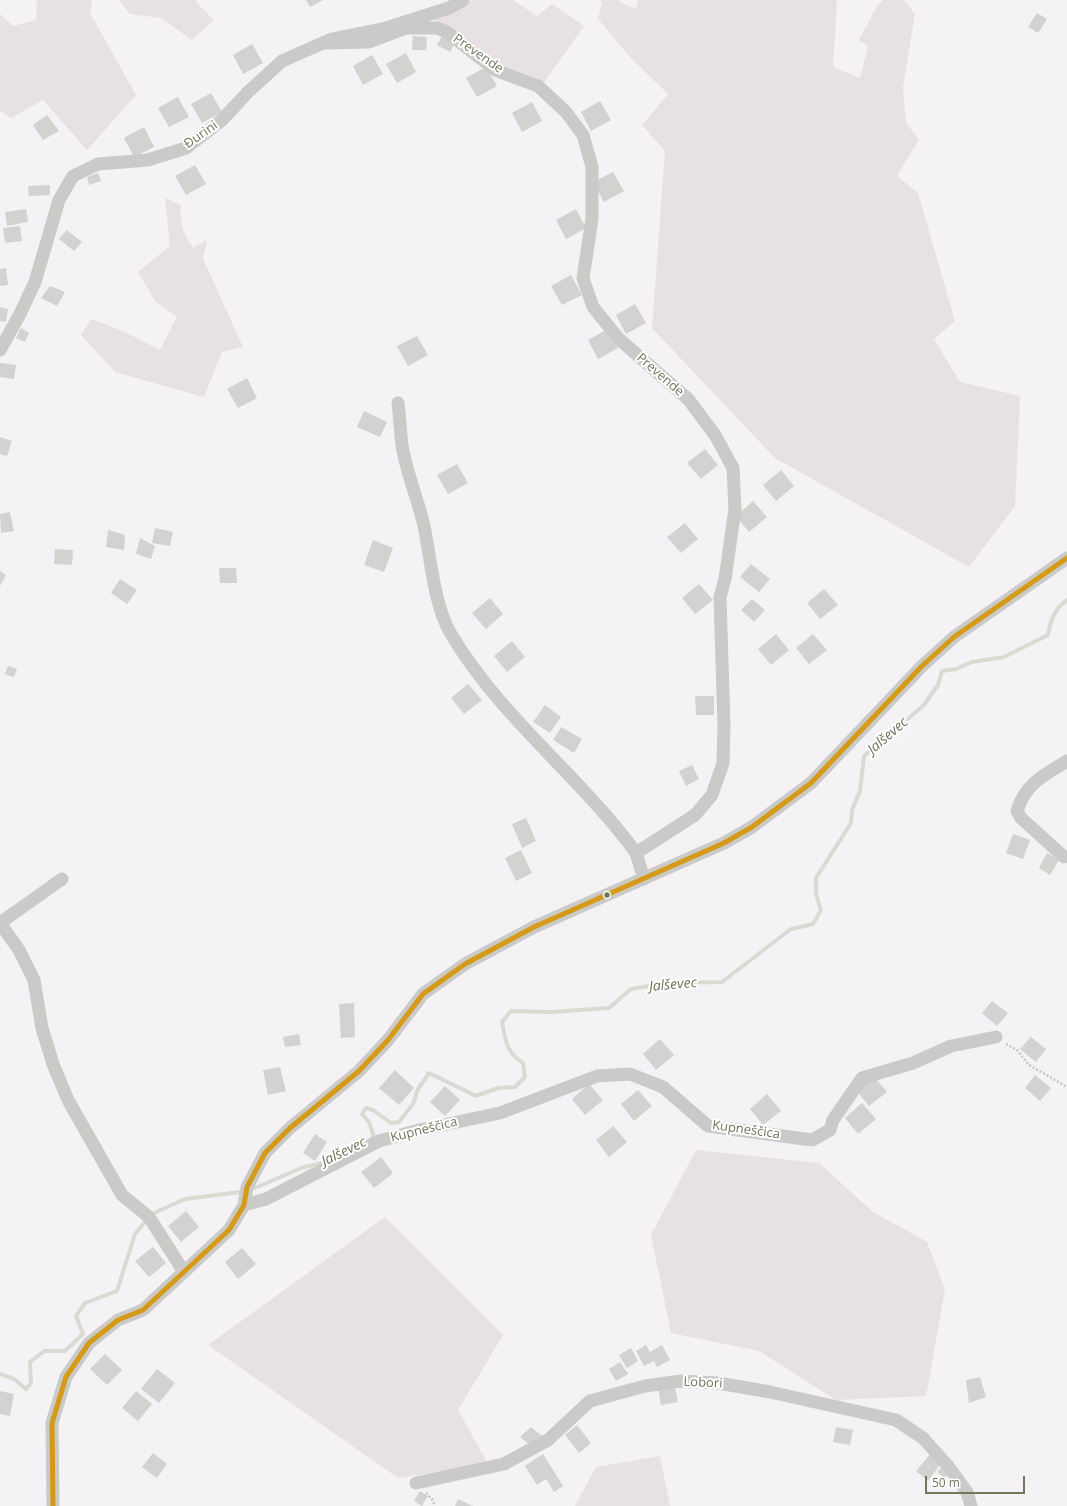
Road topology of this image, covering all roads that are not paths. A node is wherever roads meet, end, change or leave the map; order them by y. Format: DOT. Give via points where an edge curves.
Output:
graph roads {
  1 [pos="463,0"];
  2 [pos="324,43"];
  3 [pos="0,350"];
  4 [pos="398,403"];
  5 [pos="1067,558"];
  6 [pos="1067,761"];
  7 [pos="636,853"];
  8 [pos="1064,857"];
  9 [pos="62,879"];
  10 [pos="644,879"];
  11 [pos="0,923"];
  12 [pos="996,1037"];
  13 [pos="246,1196"];
  14 [pos="184,1272"];
  15 [pos="416,1483"];
  16 [pos="53,1506"];
  17 [pos="971,1506"];
  1 -- 2 [label="street, Đurini" via="448,8 386,28 332,39"];
  2 -- 3 [label="street, Đurini" via="282,61 222,120 186,148 148,160 98,164 73,176 59,200 35,282"];
  2 -- 7 [label="street, Prevende" via="369,42 406,28 437,28 447,32 497,71 538,86 566,112 583,135 592,167 592,219 582,278 593,307 619,339 688,399 715,435 733,468 735,509 720,597 723,763 712,795 695,815"];
  4 -- 7 [label="street" via="402,446 424,525 439,602 450,633 478,673 529,735 619,830"];
  5 -- 10 [label="street" via="954,637 922,666 811,783 752,827 724,843"];
  6 -- 8 [label="street" via="1034,782 1021,797 1017,811 1021,818"];
  7 -- 10 [label="street"];
  9 -- 11 [label="street"];
  10 -- 13 [label="street" via="527,931 464,964 423,994 360,1072 290,1128 265,1153"];
  11 -- 14 [label="street" via="19,950 34,980 42,1028 68,1100 122,1195 149,1217"];
  12 -- 13 [label="street, Kupneščica" via="951,1046 913,1063 862,1078 833,1120 830,1130 812,1140 708,1126 662,1087 630,1074 597,1076 500,1113 379,1141 266,1199"];
  13 -- 14 [label="street" via="230,1230"];
  14 -- 16 [label="street" via="143,1310 118,1320 89,1343 66,1377 52,1423"];
  15 -- 17 [label="street, Lobori" via="504,1464 548,1440 590,1401 682,1381 718,1383 770,1392 896,1420 922,1438 948,1466 967,1492"];
}
